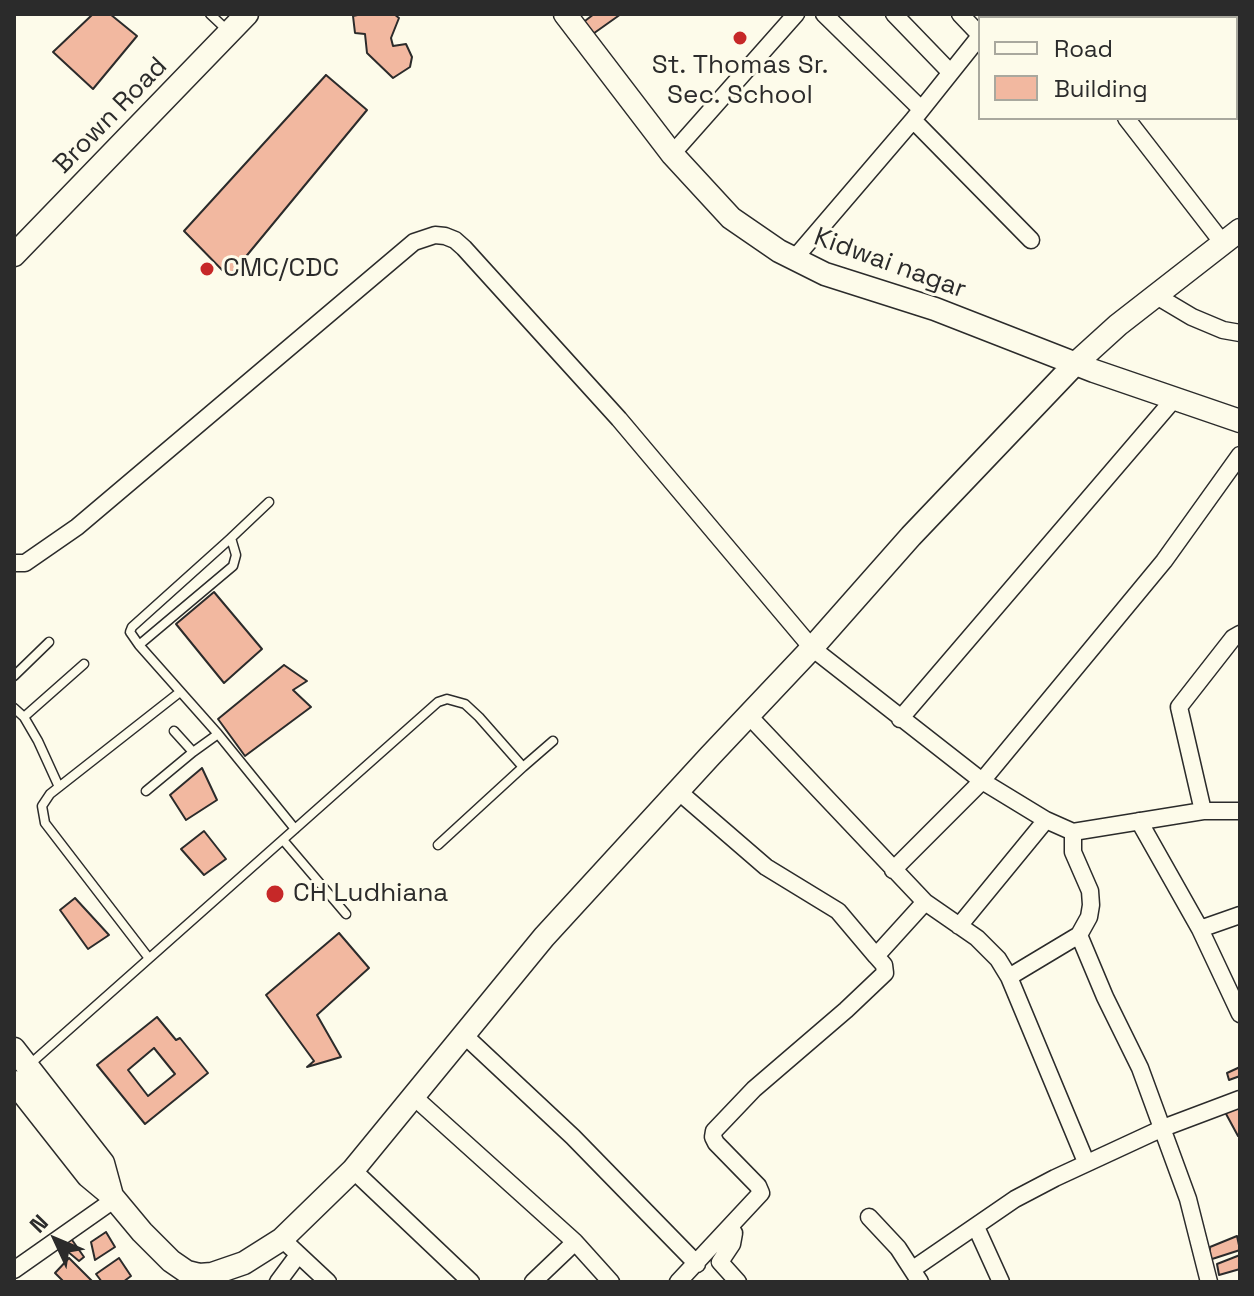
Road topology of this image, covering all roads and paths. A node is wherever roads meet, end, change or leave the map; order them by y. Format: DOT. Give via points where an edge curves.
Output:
graph roads {
  1 [pos="210,14"];
  2 [pos="247,14"];
  3 [pos="565,14"];
  4 [pos="796,14"];
  5 [pos="824,14"];
  6 [pos="894,14"];
  7 [pos="960,14"];
  8 [pos="230,33"];
  9 [pos="978,42"];
  10 [pos="950,72"];
  11 [pos="916,114"];
  12 [pos="1128,120"];
  13 [pos="672,154"];
  14 [pos="1231,236"];
  15 [pos="1031,240"];
  16 [pos="15,252"];
  17 [pos="794,259"];
  18 [pos="1155,295"];
  19 [pos="1240,333"];
  20 [pos="1075,364"];
  21 [pos="1174,399"];
  22 [pos="1240,421"];
  23 [pos="1240,455"];
  24 [pos="269,502"];
  25 [pos="231,538"];
  26 [pos="14,563"];
  27 [pos="1240,634"];
  28 [pos="49,642"];
  29 [pos="139,645"];
  30 [pos="812,648"];
  31 [pos="84,664"];
  32 [pos="14,676"];
  33 [pos="180,692"];
  34 [pos="14,708"];
  35 [pos="749,716"];
  36 [pos="24,717"];
  37 [pos="900,719"];
  38 [pos="174,731"];
  39 [pos="218,734"];
  40 [pos="553,741"];
  41 [pos="193,752"];
  42 [pos="523,767"];
  43 [pos="982,781"];
  44 [pos="59,787"];
  45 [pos="146,791"];
  46 [pos="678,791"];
  47 [pos="1203,811"];
  48 [pos="1240,811"];
  49 [pos="1046,820"];
  50 [pos="1139,821"];
  51 [pos="295,829"];
  52 [pos="1073,832"];
  53 [pos="283,840"];
  54 [pos="438,845"];
  55 [pos="893,870"];
  56 [pos="925,902"];
  57 [pos="346,914"];
  58 [pos="1240,915"];
  59 [pos="959,926"];
  60 [pos="1200,929"];
  61 [pos="1079,935"];
  62 [pos="876,956"];
  63 [pos="148,957"];
  64 [pos="1009,977"];
  65 [pos="1238,1004"];
  66 [pos="463,1034"];
  67 [pos="17,1069"];
  68 [pos="414,1097"];
  69 [pos="1240,1099"];
  70 [pos="1163,1128"];
  71 [pos="1086,1162"];
  72 [pos="353,1170"];
  73 [pos="113,1198"];
  74 [pos="869,1217"];
  75 [pos="976,1227"];
  76 [pos="730,1228"];
  77 [pos="282,1239"];
  78 [pos="575,1242"];
  79 [pos="298,1255"];
  80 [pos="697,1264"];
  81 [pos="14,1270"];
  82 [pos="917,1276"];
  83 [pos="278,1282"];
  84 [pos="328,1282"];
  85 [pos="471,1282"];
  86 [pos="533,1282"];
  87 [pos="611,1282"];
  88 [pos="678,1282"];
  89 [pos="738,1282"];
  90 [pos="1001,1282"];
  91 [pos="1209,1282"];
  1 -- 8 [label="lane"];
  2 -- 8 [label="street, Brown Road"];
  3 -- 13 [label="street, Kidwai nagar"];
  4 -- 13 [label="street"];
  5 -- 11 [label="street"];
  6 -- 10 [label="street"];
  7 -- 9 [label="street"];
  8 -- 16 [label="street, Brown Road"];
  9 -- 10 [label="street"];
  10 -- 11 [label="street"];
  11 -- 15 [label="street"];
  11 -- 17 [label="street"];
  12 -- 14 [label="street"];
  13 -- 17 [label="street, Kidwai nagar" via="740,226"];
  14 -- 18 [label="street"];
  17 -- 20 [label="street, Kidwai nagar"];
  18 -- 19 [label="street" via="1192,317"];
  18 -- 20 [label="street"];
  20 -- 21 [label="street, Kidwai nagar"];
  20 -- 30 [label="street"];
  21 -- 22 [label="street, Kidwai nagar"];
  21 -- 37 [label="street"];
  23 -- 43 [label="street" via="1164,561"];
  24 -- 25 [label="lane"];
  25 -- 29 [label="lane" via="233,566"];
  25 -- 29 [label="lane" via="132,627"];
  26 -- 30 [label="street" via="25,563 77,527 414,242 435,235 455,240 485,271 619,419"];
  27 -- 47 [label="street" via="1179,707"];
  28 -- 32 [label="lane"];
  29 -- 33 [label="lane"];
  30 -- 35 [label="street"];
  30 -- 37 [label="street"];
  31 -- 36 [label="lane"];
  33 -- 39 [label="lane"];
  33 -- 44 [label="lane"];
  34 -- 36 [label="lane"];
  35 -- 46 [label="street"];
  35 -- 55 [label="street"];
  36 -- 44 [label="lane"];
  37 -- 43 [label="street"];
  38 -- 41 [label="lane"];
  39 -- 41 [label="lane"];
  39 -- 51 [label="lane"];
  40 -- 42 [label="lane"];
  41 -- 45 [label="lane"];
  42 -- 51 [label="lane" via="465,704 447,699"];
  42 -- 54 [label="lane"];
  43 -- 49 [label="street"];
  43 -- 55 [label="street"];
  44 -- 63 [label="lane" via="42,806 45,823"];
  46 -- 62 [label="street" via="766,867 838,911"];
  46 -- 66 [label="street"];
  47 -- 48 [label="street"];
  47 -- 50 [label="street"];
  49 -- 52 [label="street"];
  49 -- 59 [label="street"];
  50 -- 52 [label="street"];
  50 -- 60 [label="street"];
  51 -- 53 [label="lane"];
  52 -- 61 [label="street" via="1073,852 1091,905"];
  53 -- 57 [label="lane"];
  53 -- 63 [label="lane"];
  55 -- 56 [label="street"];
  56 -- 59 [label="street"];
  56 -- 62 [label="street"];
  58 -- 60 [label="street"];
  59 -- 64 [label="street" via="998,959"];
  60 -- 65 [label="street"];
  61 -- 64 [label="street"];
  61 -- 70 [label="street"];
  62 -- 76 [label="street" via="885,973 714,1131 716,1143 761,1191"];
  63 -- 67 [label="lane"];
  64 -- 71 [label="street"];
  66 -- 68 [label="street"];
  66 -- 80 [label="street"];
  67 -- 73 [label="street" via="88,1176"];
  68 -- 72 [label="street"];
  68 -- 78 [label="street"];
  69 -- 70 [label="street"];
  70 -- 71 [label="street"];
  70 -- 91 [label="street"];
  71 -- 75 [label="street" via="1015,1199"];
  72 -- 77 [label="street"];
  72 -- 85 [label="street"];
  73 -- 77 [label="street" via="171,1261 199,1275 244,1263"];
  73 -- 81 [label="street"];
  74 -- 82 [label="street"];
  75 -- 82 [label="street"];
  75 -- 90 [label="street"];
  76 -- 80 [label="street"];
  76 -- 89 [label="street" via="732,1244 720,1262"];
  77 -- 79 [label="street"];
  78 -- 86 [label="street"];
  78 -- 87 [label="street"];
  79 -- 83 [label="street"];
  79 -- 84 [label="street"];
  80 -- 88 [label="street"];
}
